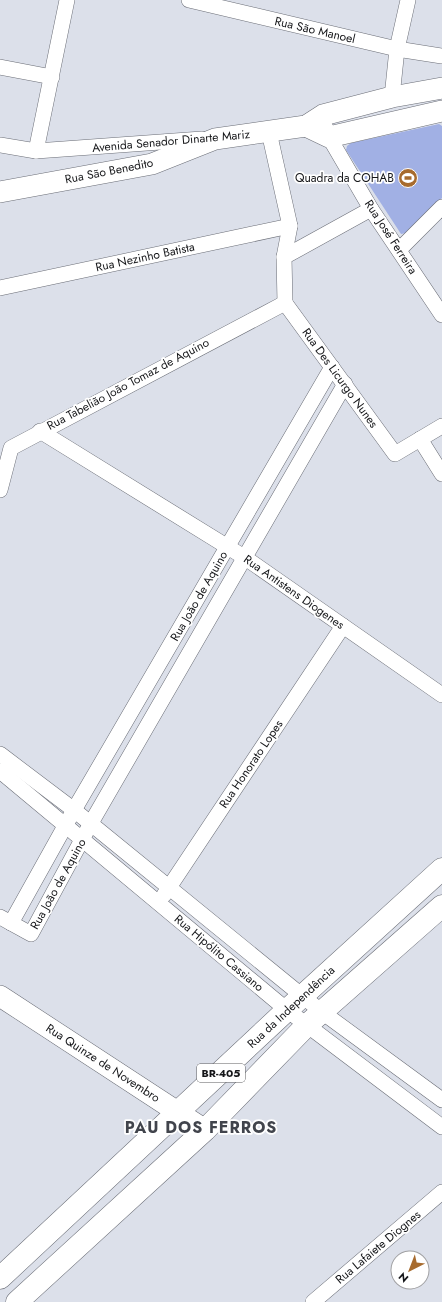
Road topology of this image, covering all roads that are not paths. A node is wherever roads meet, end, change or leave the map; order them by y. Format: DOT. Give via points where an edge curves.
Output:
graph roads {
  1 [pos="67,0"];
  2 [pos="189,0"];
  3 [pos="408,0"];
  4 [pos="397,49"];
  5 [pos="442,56"];
  6 [pos="0,67"];
  7 [pos="52,77"];
  8 [pos="441,93"];
  9 [pos="392,97"];
  10 [pos="442,111"];
  11 [pos="323,115"];
  12 [pos="306,126"];
  13 [pos="269,132"];
  14 [pos="329,137"];
  15 [pos="215,139"];
  16 [pos="0,145"];
  17 [pos="36,151"];
  18 [pos="0,192"];
  19 [pos="442,207"];
  20 [pos="371,208"];
  21 [pos="290,226"];
  22 [pos="399,250"];
  23 [pos="284,257"];
  24 [pos="0,288"];
  25 [pos="285,303"];
  26 [pos="442,315"];
  27 [pos="332,367"];
  28 [pos="344,384"];
  29 [pos="442,426"];
  30 [pos="40,431"];
  31 [pos="420,439"];
  32 [pos="442,474"];
  33 [pos="0,490"];
  34 [pos="228,546"];
  35 [pos="244,557"];
  36 [pos="343,626"];
  37 [pos="442,695"];
  38 [pos="0,754"];
  39 [pos="0,772"];
  40 [pos="74,810"];
  41 [pos="91,823"];
  42 [pos="66,826"];
  43 [pos="82,840"];
  44 [pos="442,869"];
  45 [pos="170,886"];
  46 [pos="159,903"];
  47 [pos="442,906"];
  48 [pos="6,920"];
  49 [pos="0,996"];
  50 [pos="295,1003"];
  51 [pos="314,1019"];
  52 [pos="442,1100"];
  53 [pos="179,1113"];
  54 [pos="442,1127"];
  55 [pos="205,1130"];
  56 [pos="442,1192"];
  57 [pos="0,1278"];
  58 [pos="18,1302"];
  59 [pos="313,1302"];
  1 -- 7 [label="street"];
  2 -- 4 [label="street, Rua São Manoel"];
  3 -- 4 [label="street"];
  4 -- 5 [label="street, Rua São Manoel"];
  4 -- 9 [label="street"];
  6 -- 7 [label="street"];
  7 -- 17 [label="street"];
  8 -- 9 [label="street, Avenida Senador Dinarte Mariz"];
  9 -- 11 [label="street, Avenida Senador Dinarte Mariz"];
  10 -- 14 [label="street"];
  11 -- 12 [label="street, Avenida Senador Dinarte Mariz"];
  11 -- 14 [label="street, Rua José Ferreira"];
  12 -- 13 [label="street, Avenida Senador Dinarte Mariz"];
  12 -- 14 [label="street"];
  13 -- 15 [label="street, Avenida Senador Dinarte Mariz"];
  13 -- 21 [label="street"];
  14 -- 20 [label="street, Rua José Ferreira"];
  15 -- 17 [label="street, Avenida Senador Dinarte Mariz"];
  15 -- 18 [label="street, Rua São Benedito" via="152,164"];
  16 -- 17 [label="street"];
  19 -- 22 [label="street"];
  20 -- 22 [label="street, Rua José Ferreira"];
  20 -- 23 [label="street"];
  21 -- 23 [label="street"];
  21 -- 24 [label="street, Rua Nezinho Batista"];
  22 -- 26 [label="street, Rua José Ferreira"];
  23 -- 25 [label="street"];
  25 -- 27 [label="street, Rua Des Licurgo Nunes"];
  25 -- 30 [label="street, Rua Tabelião João Tomaz de Aquino"];
  27 -- 28 [label="street, Rua Des Licurgo Nunes"];
  27 -- 34 [label="street, Rua João de Aquino"];
  28 -- 31 [label="street, Rua Des Licurgo Nunes" via="395,454"];
  28 -- 35 [label="street, Rua João de Aquino"];
  29 -- 31 [label="street"];
  30 -- 33 [label="street, Rua Tabelião João Tomaz de Aquino" via="11,448"];
  30 -- 34 [label="street, Rua Antistens Diogenes"];
  31 -- 32 [label="street"];
  34 -- 35 [label="street, Rua Antistens Diogenes"];
  34 -- 40 [label="street, Rua João de Aquino"];
  35 -- 36 [label="street, Rua Antistens Diogenes"];
  35 -- 41 [label="street, Rua João de Aquino"];
  36 -- 37 [label="street, Rua Antistens Diogenes"];
  36 -- 45 [label="street, Rua Honorato Lopes"];
  38 -- 40 [label="street, Rua Hipólito Cassiano"];
  39 -- 42 [label="street, Rua Hipólito Cassiano"];
  40 -- 41 [label="street, Rua Hipólito Cassiano"];
  40 -- 42 [label="street, Rua João de Aquino"];
  41 -- 43 [label="street, Rua João de Aquino"];
  41 -- 45 [label="street, Rua Hipólito Cassiano"];
  42 -- 43 [label="street, Rua Hipólito Cassiano"];
  42 -- 48 [label="street, Rua João de Aquino"];
  43 -- 46 [label="street, Rua Hipólito Cassiano"];
  43 -- 48 [label="street, Rua João de Aquino" via="31,934"];
  44 -- 50 [label="highway, Rua da Independência / BR-405"];
  45 -- 46 [label="street, Rua Honorato Lopes"];
  45 -- 50 [label="street, Rua Hipólito Cassiano"];
  46 -- 50 [label="street, Rua Hipólito Cassiano"];
  47 -- 51 [label="highway, Rua da Independência / BR-405"];
  49 -- 53 [label="street, Rua Quinze de Novembro"];
  50 -- 51 [label="street, Rua Hipólito Cassiano"];
  50 -- 51 [label="street, Rua Hipólito Cassiano"];
  50 -- 53 [label="highway, Rua da Independência / BR-405"];
  51 -- 52 [label="street, Rua Hipólito Cassiano"];
  51 -- 54 [label="street, Rua Hipólito Cassiano" via="391,1087"];
  51 -- 55 [label="highway, Rua da Independência / BR-405"];
  53 -- 55 [label="street, Rua Quinze de Novembro"];
  53 -- 57 [label="highway, Rua da Independência / BR-405"];
  55 -- 58 [label="highway, Rua da Independência / BR-405"];
  56 -- 59 [label="street, Rua Lafaiete Diognes"];
}
